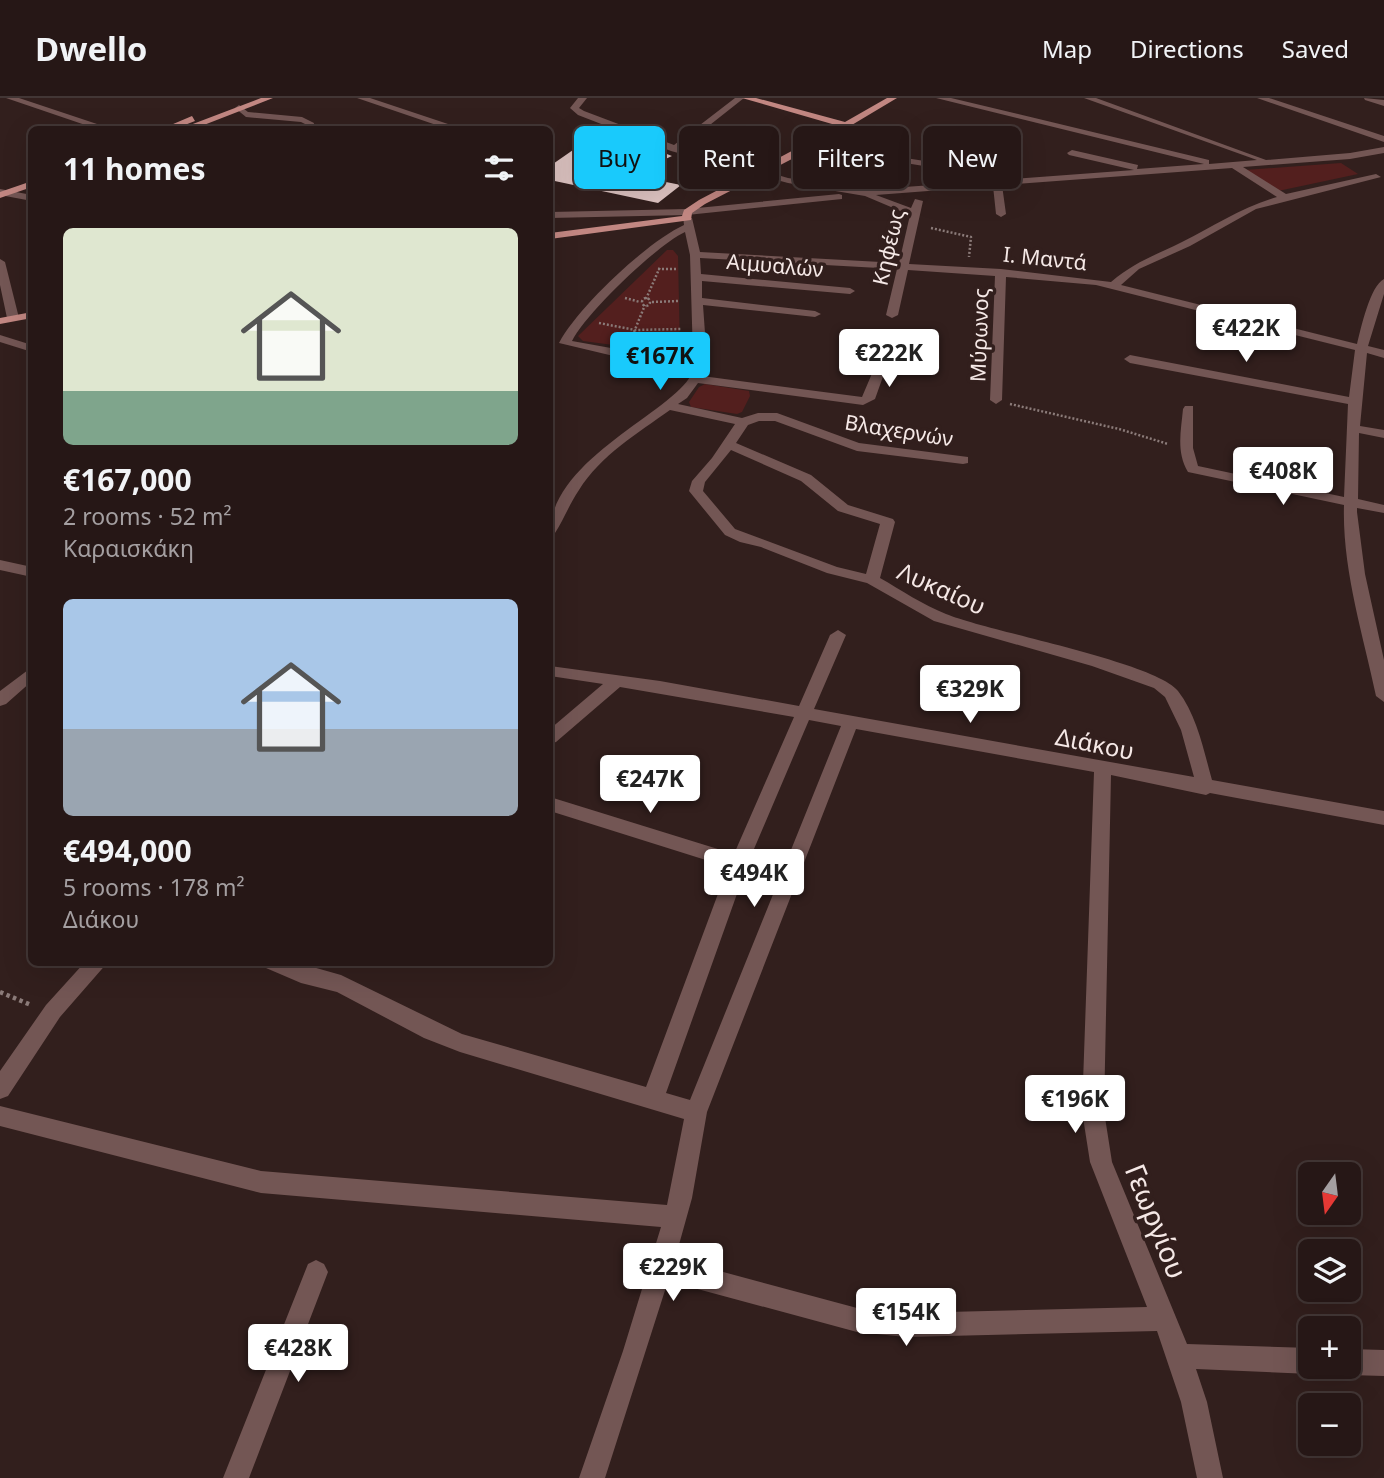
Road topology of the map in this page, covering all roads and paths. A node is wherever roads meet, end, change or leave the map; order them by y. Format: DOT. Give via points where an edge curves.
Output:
graph roads {
  1 [pos="10,98"];
  2 [pos="251,98"];
  3 [pos="269,98"];
  4 [pos="361,98"];
  5 [pos="583,98"];
  6 [pos="743,98"];
  7 [pos="893,98"];
  8 [pos="940,98"];
  9 [pos="1088,98"];
  10 [pos="1261,98"];
  11 [pos="1368,98"];
  12 [pos="1384,103"];
  13 [pos="239,108"];
  14 [pos="847,125"];
  15 [pos="98,126"];
  16 [pos="174,126"];
  17 [pos="192,126"];
  18 [pos="309,126"];
  19 [pos="449,126"];
  20 [pos="1384,139"];
  21 [pos="674,149"];
  22 [pos="1384,150"];
  23 [pos="679,151"];
  24 [pos="1072,153"];
  25 [pos="1350,156"];
  26 [pos="1269,161"];
  27 [pos="1232,164"];
  28 [pos="1219,165"];
  29 [pos="1148,171"];
  30 [pos="1377,176"];
  31 [pos="28,178"];
  32 [pos="779,179"];
  33 [pos="1021,180"];
  34 [pos="28,185"];
  35 [pos="1384,185"];
  36 [pos="921,188"];
  37 [pos="735,189"];
  38 [pos="997,189"];
  39 [pos="1,192"];
  40 [pos="862,193"];
  41 [pos="28,197"];
  42 [pos="1283,197"];
  43 [pos="1001,214"];
  44 [pos="553,215"];
  45 [pos="914,219"];
  46 [pos="688,223"];
  47 [pos="553,236"];
  48 [pos="0,262"];
  49 [pos="662,263"];
  50 [pos="637,265"];
  51 [pos="695,267"];
  52 [pos="782,267"];
  53 [pos="903,267"];
  54 [pos="659,269"];
  55 [pos="967,270"];
  56 [pos="1001,272"];
  57 [pos="1384,282"];
  58 [pos="1114,285"];
  59 [pos="850,291"];
  60 [pos="646,299"];
  61 [pos="697,301"];
  62 [pos="652,302"];
  63 [pos="645,305"];
  64 [pos="815,314"];
  65 [pos="892,315"];
  66 [pos="28,316"];
  67 [pos="13,318"];
  68 [pos="582,320"];
  69 [pos="0,321"];
  70 [pos="699,328"];
  71 [pos="635,330"];
  72 [pos="633,336"];
  73 [pos="1,341"];
  74 [pos="28,348"];
  75 [pos="1362,348"];
  76 [pos="1384,354"];
  77 [pos="1130,359"];
  78 [pos="701,361"];
  79 [pos="925,370"];
  80 [pos="696,379"];
  81 [pos="996,400"];
  82 [pos="1355,402"];
  83 [pos="668,406"];
  84 [pos="753,407"];
  85 [pos="1189,409"];
  86 [pos="1352,428"];
  87 [pos="1384,434"];
  88 [pos="728,444"];
  89 [pos="1187,452"];
  90 [pos="963,460"];
  91 [pos="553,501"];
  92 [pos="1351,503"];
  93 [pos="564,505"];
  94 [pos="1384,509"];
  95 [pos="553,525"];
  96 [pos="0,565"];
  97 [pos="28,571"];
  98 [pos="872,580"];
  99 [pos="838,635"];
  100 [pos="553,671"];
  101 [pos="28,676"];
  102 [pos="617,681"];
  103 [pos="1384,696"];
  104 [pos="0,700"];
  105 [pos="804,713"];
  106 [pos="851,722"];
  107 [pos="553,735"];
  108 [pos="1103,769"];
  109 [pos="1206,788"];
  110 [pos="553,805"];
  111 [pos="1384,818"];
  112 [pos="739,863"];
  113 [pos="94,966"];
  114 [pos="282,966"];
  115 [pos="0,992"];
  116 [pos="53,1011"];
  117 [pos="0,1089"];
  118 [pos="653,1099"];
  119 [pos="696,1112"];
  120 [pos="0,1116"];
  121 [pos="675,1217"];
  122 [pos="661,1267"];
  123 [pos="316,1272"];
  124 [pos="1164,1319"];
  125 [pos="1179,1356"];
  126 [pos="1298,1360"];
  127 [pos="1361,1362"];
  128 [pos="1384,1363"];
  129 [pos="236,1478"];
  130 [pos="592,1478"];
  131 [pos="1210,1478"];
  1 -- 15 [label="street"];
  2 -- 16 [label="main road"];
  3 -- 13 [label="main road"];
  4 -- 19 [label="street"];
  5 -- 21 [label="street" via="574,108 581,113"];
  6 -- 14 [label="main road"];
  6 -- 21 [label="street"];
  7 -- 14 [label="main road"];
  8 -- 28 [label="street"];
  9 -- 26 [label="street"];
  10 -- 20 [label="street"];
  11 -- 12 [label="street"];
  13 -- 17 [label="main road"];
  13 -- 18 [label="street" via="253,115 302,120"];
  21 -- 23 [label="street"];
  22 -- 25 [label="street"];
  24 -- 29 [label="street"];
  25 -- 26 [label="street"];
  25 -- 30 [label="street"];
  26 -- 27 [label="street"];
  27 -- 28 [label="street"];
  27 -- 42 [label="street"];
  28 -- 29 [label="street"];
  29 -- 33 [label="street"];
  30 -- 35 [label="street"];
  30 -- 42 [label="street"];
  31 -- 39 [label="main road"];
  32 -- 40 [label="street"];
  34 -- 39 [label="main road"];
  36 -- 40 [label="street"];
  36 -- 45 [label="street, Κηφέως"];
  37 -- 46 [label="main road"];
  38 -- 43 [label="street"];
  39 -- 41 [label="street"];
  40 -- 45 [label="street"];
  40 -- 46 [label="street" via="742,208"];
  42 -- 58 [label="street" via="1253,207 1135,267"];
  44 -- 46 [label="street"];
  45 -- 53 [label="street, Κηφέως"];
  45 -- 55 [label="path" via="971,237"];
  46 -- 47 [label="main road"];
  46 -- 50 [label="street"];
  46 -- 51 [label="street"];
  48 -- 67 [label="street"];
  49 -- 54 [label="path"];
  50 -- 54 [label="path"];
  50 -- 68 [label="street"];
  51 -- 52 [label="street"];
  51 -- 53 [label="street, Ι. Μαντά"];
  51 -- 54 [label="path"];
  51 -- 59 [label="street, Αιμυαλών"];
  51 -- 61 [label="street"];
  53 -- 55 [label="street, Ι. Μαντά"];
  53 -- 65 [label="street, Κηφέως"];
  54 -- 60 [label="path"];
  55 -- 56 [label="street, Ι. Μαντά"];
  56 -- 58 [label="street, Ι. Μαντά"];
  56 -- 81 [label="street, Μύρωνος"];
  57 -- 75 [label="street"];
  58 -- 75 [label="street, Ι. Μαντά"];
  60 -- 62 [label="path"];
  60 -- 63 [label="path" via="640,302"];
  61 -- 62 [label="path"];
  61 -- 64 [label="street"];
  61 -- 70 [label="street"];
  62 -- 63 [label="path"];
  63 -- 71 [label="path"];
  66 -- 67 [label="main road"];
  67 -- 69 [label="main road"];
  68 -- 71 [label="path"];
  68 -- 78 [label="street" via="566,337 568,345"];
  70 -- 71 [label="path"];
  70 -- 78 [label="street"];
  71 -- 72 [label="path"];
  73 -- 74 [label="street"];
  75 -- 76 [label="street, Ι. Μαντά"];
  75 -- 82 [label="street"];
  77 -- 82 [label="street"];
  78 -- 80 [label="street"];
  79 -- 84 [label="street" via="880,367 869,399 863,401"];
  80 -- 83 [label="street"];
  80 -- 84 [label="street"];
  81 -- 89 [label="path" via="1119,429"];
  82 -- 86 [label="street"];
  83 -- 84 [label="street, Βλαχερνών"];
  83 -- 93 [label="street" via="598,458"];
  84 -- 88 [label="street, Λυκαίου"];
  84 -- 90 [label="street, Βλαχερνών" via="856,447"];
  85 -- 89 [label="street"];
  86 -- 87 [label="street"];
  86 -- 92 [label="street"];
  88 -- 98 [label="street" via="806,478 843,508 888,522"];
  88 -- 98 [label="street, Λυκαίου" via="696,491 730,532"];
  89 -- 92 [label="street" via="1193,469"];
  91 -- 93 [label="street"];
  92 -- 94 [label="street"];
  92 -- 103 [label="street" via="1353,547"];
  93 -- 95 [label="street"];
  96 -- 97 [label="street"];
  98 -- 109 [label="street, Λυκαίου" via="939,617 1097,662 1164,687 1189,730"];
  99 -- 105 [label="street"];
  100 -- 102 [label="street, Διάκου"];
  101 -- 104 [label="street"];
  102 -- 105 [label="street, Διάκου"];
  102 -- 107 [label="street"];
  105 -- 106 [label="street, Διάκου"];
  105 -- 112 [label="street"];
  106 -- 108 [label="street, Διάκου"];
  106 -- 119 [label="street"];
  108 -- 109 [label="street, Διάκου"];
  108 -- 124 [label="street, Γεωργίου" via="1093,1111 1101,1162"];
  109 -- 111 [label="street, Διάκου"];
  110 -- 112 [label="street"];
  112 -- 118 [label="street"];
  113 -- 116 [label="street"];
  114 -- 118 [label="street" via="341,984 460,1043"];
  115 -- 116 [label="path"];
  116 -- 117 [label="street"];
  118 -- 119 [label="street"];
  119 -- 121 [label="street"];
  120 -- 121 [label="street" via="261,1182"];
  121 -- 122 [label="street"];
  122 -- 124 [label="street" via="857,1320 906,1325"];
  122 -- 130 [label="street"];
  123 -- 129 [label="street"];
  124 -- 125 [label="street, Γεωργίου"];
  125 -- 126 [label="street"];
  125 -- 131 [label="street, Γεωργίου"];
  127 -- 128 [label="street"];
}
